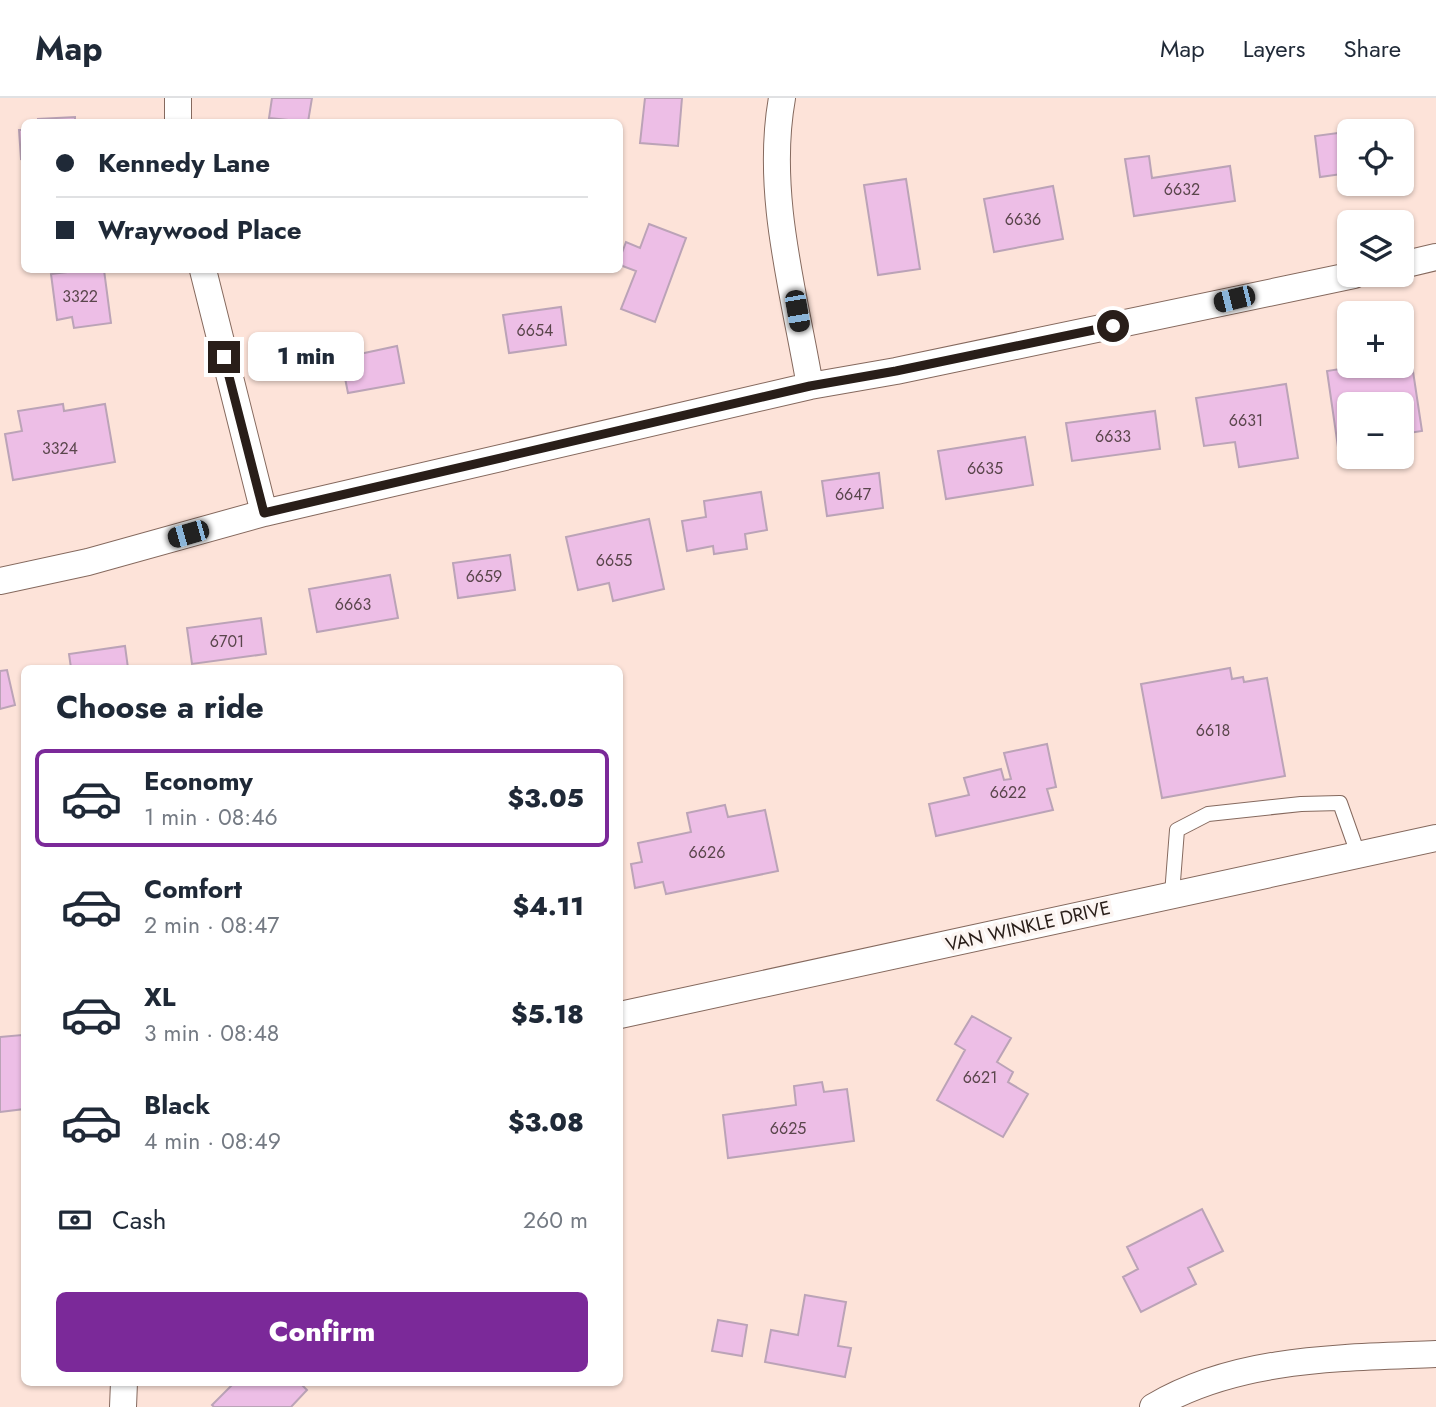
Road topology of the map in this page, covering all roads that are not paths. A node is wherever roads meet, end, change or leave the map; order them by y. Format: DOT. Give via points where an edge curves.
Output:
graph roads {
  1 [pos="178,98"];
  2 [pos="782,98"];
  3 [pos="178,119"];
  4 [pos="1436,257"];
  5 [pos="1414,262"];
  6 [pos="204,273"];
  7 [pos="1337,279"];
  8 [pos="810,386"];
  9 [pos="264,513"];
  10 [pos="0,581"];
  11 [pos="1436,838"];
  12 [pos="1358,854"];
  13 [pos="1172,894"];
  14 [pos="623,1014"];
  15 [pos="1436,1354"];
  16 [pos="124,1386"];
  17 [pos="123,1407"];
  18 [pos="1153,1407"];
  1 -- 3 [label="street"];
  2 -- 8 [label="street" via="776,174"];
  4 -- 5 [label="street"];
  6 -- 9 [label="street"];
  7 -- 8 [label="street"];
  8 -- 9 [label="street"];
  9 -- 10 [label="street" via="88,562"];
  11 -- 12 [label="street, VAN WINKLE DRIVE"];
  12 -- 13 [label="street, VAN WINKLE DRIVE"];
  12 -- 13 [label="lane" via="1340,803 1208,814 1177,830"];
  13 -- 14 [label="street, VAN WINKLE DRIVE"];
  15 -- 18 [label="street" via="1334,1358 1276,1366 1216,1379"];
  16 -- 17 [label="street"];
}
